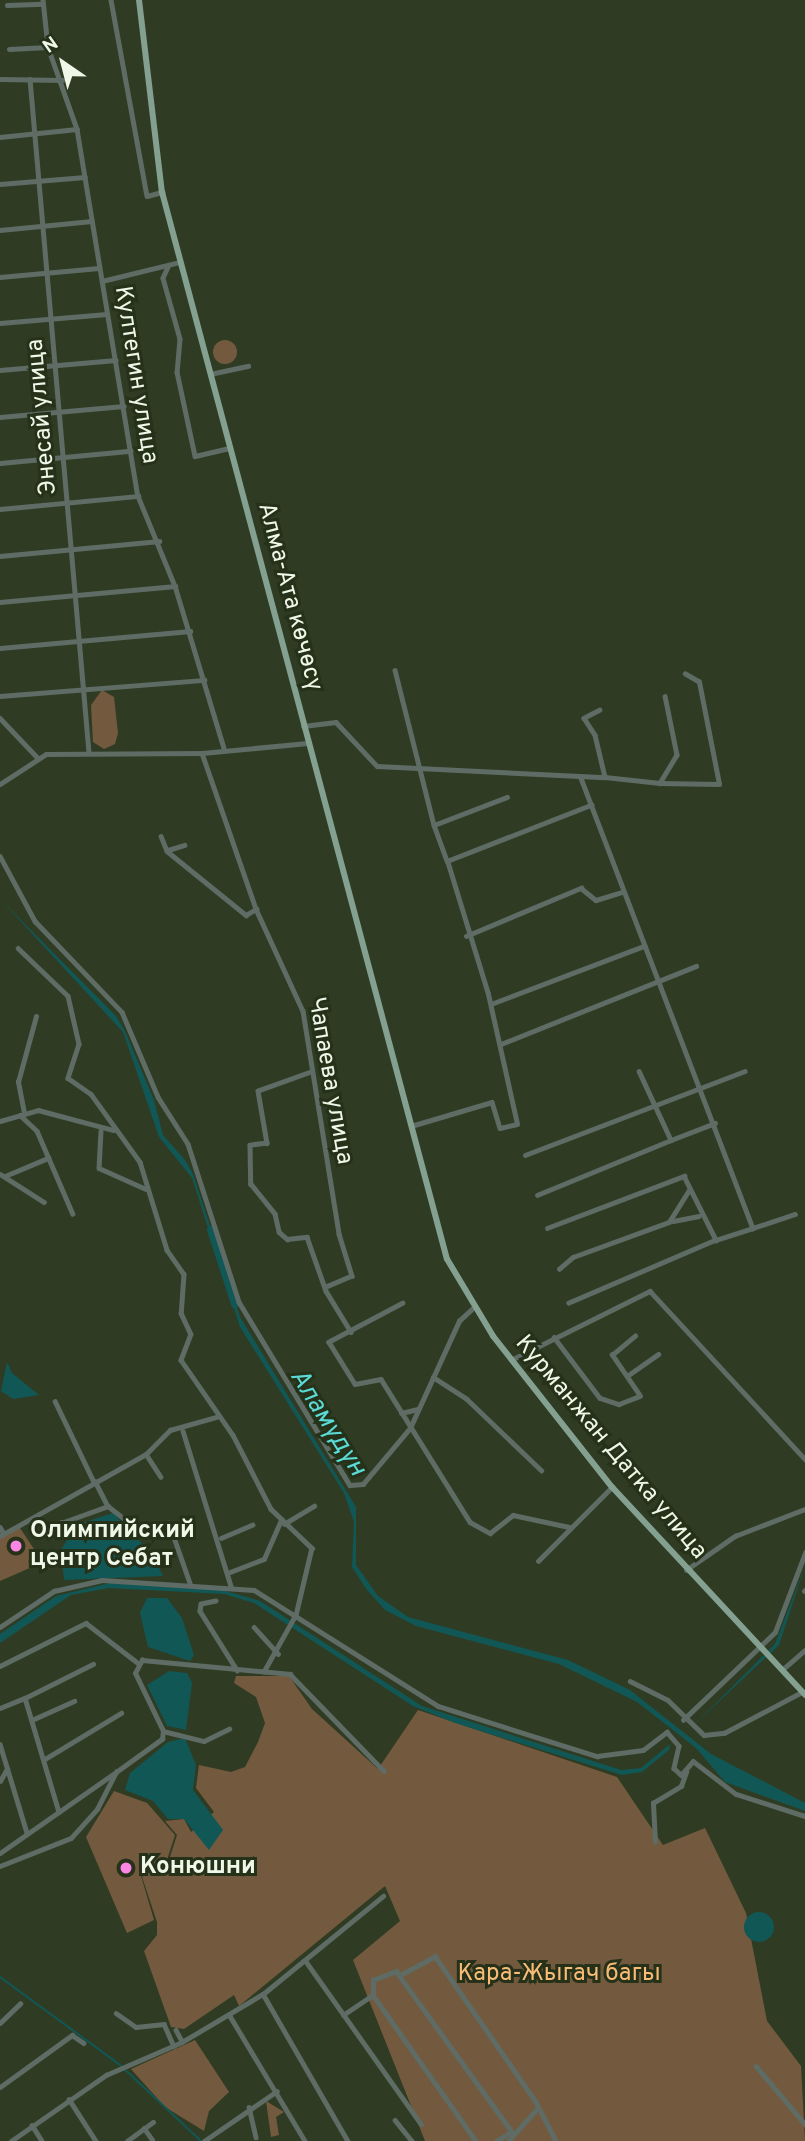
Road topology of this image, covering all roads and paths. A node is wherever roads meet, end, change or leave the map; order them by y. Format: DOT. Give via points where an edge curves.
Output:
graph roads {
  1 [pos="111,0"];
  2 [pos="139,0"];
  3 [pos="43,2"];
  4 [pos="7,5"];
  5 [pos="48,47"];
  6 [pos="9,49"];
  7 [pos="0,79"];
  8 [pos="30,79"];
  9 [pos="62,80"];
  10 [pos="77,129"];
  11 [pos="35,134"];
  12 [pos="0,137"];
  13 [pos="85,177"];
  14 [pos="38,181"];
  15 [pos="0,184"];
  16 [pos="162,192"];
  17 [pos="92,221"];
  18 [pos="43,226"];
  19 [pos="0,230"];
  20 [pos="180,262"];
  21 [pos="169,265"];
  22 [pos="99,268"];
  23 [pos="48,273"];
  24 [pos="0,277"];
  25 [pos="102,281"];
  26 [pos="108,314"];
  27 [pos="52,320"];
  28 [pos="0,323"];
  29 [pos="116,360"];
  30 [pos="56,366"];
  31 [pos="248,366"];
  32 [pos="0,370"];
  33 [pos="210,374"];
  34 [pos="124,406"];
  35 [pos="60,412"];
  36 [pos="0,417"];
  37 [pos="230,448"];
  38 [pos="130,451"];
  39 [pos="64,457"];
  40 [pos="0,463"];
  41 [pos="138,496"];
  42 [pos="68,503"];
  43 [pos="0,509"];
  44 [pos="159,541"];
  45 [pos="71,550"];
  46 [pos="0,555"];
  47 [pos="175,586"];
  48 [pos="75,595"];
  49 [pos="0,602"];
  50 [pos="190,631"];
  51 [pos="79,642"];
  52 [pos="0,648"];
  53 [pos="395,670"];
  54 [pos="685,674"];
  55 [pos="204,680"];
  56 [pos="83,689"];
  57 [pos="0,696"];
  58 [pos="665,696"];
  59 [pos="600,710"];
  60 [pos="0,718"];
  61 [pos="303,726"];
  62 [pos="308,743"];
  63 [pos="224,748"];
  64 [pos="89,752"];
  65 [pos="202,753"];
  66 [pos="37,757"];
  67 [pos="418,767"];
  68 [pos="605,776"];
  69 [pos="581,778"];
  70 [pos="660,783"];
  71 [pos="0,784"];
  72 [pos="507,797"];
  73 [pos="591,804"];
  74 [pos="434,825"];
  75 [pos="161,836"];
  76 [pos="184,845"];
  77 [pos="167,850"];
  78 [pos="0,856"];
  79 [pos="447,861"];
  80 [pos="623,892"];
  81 [pos="256,909"];
  82 [pos="466,936"];
  83 [pos="644,946"];
  84 [pos="18,948"];
  85 [pos="696,966"];
  86 [pos="658,983"];
  87 [pos="491,1004"];
  88 [pos="36,1016"];
  89 [pos="501,1044"];
  90 [pos="639,1071"];
  91 [pos="745,1071"];
  92 [pos="311,1072"];
  93 [pos="701,1089"];
  94 [pos="657,1105"];
  95 [pos="22,1114"];
  96 [pos="0,1121"];
  97 [pos="715,1123"];
  98 [pos="410,1126"];
  99 [pos="114,1130"];
  100 [pos="101,1131"];
  101 [pos="671,1140"];
  102 [pos="525,1155"];
  103 [pos="48,1158"];
  104 [pos="2,1175"];
  105 [pos="146,1189"];
  106 [pos="690,1189"];
  107 [pos="537,1195"];
  108 [pos="429,1199"];
  109 [pos="44,1202"];
  110 [pos="73,1214"];
  111 [pos="795,1214"];
  112 [pos="699,1216"];
  113 [pos="669,1222"];
  114 [pos="547,1228"];
  115 [pos="753,1228"];
  116 [pos="716,1240"];
  117 [pos="559,1269"];
  118 [pos="326,1287"];
  119 [pos="402,1303"];
  120 [pos="569,1303"];
  121 [pos="473,1308"];
  122 [pos="351,1332"];
  123 [pos="635,1336"];
  124 [pos="554,1337"];
  125 [pos="658,1354"];
  126 [pos="510,1360"];
  127 [pos="627,1376"];
  128 [pos="433,1377"];
  129 [pos="55,1401"];
  130 [pos="419,1409"];
  131 [pos="401,1413"];
  132 [pos="216,1417"];
  133 [pos="410,1428"];
  134 [pos="183,1431"];
  135 [pos="146,1454"];
  136 [pos="805,1459"];
  137 [pos="541,1470"];
  138 [pos="161,1477"];
  139 [pos="94,1481"];
  140 [pos="612,1487"];
  141 [pos="108,1506"];
  142 [pos="314,1506"];
  143 [pos="805,1509"];
  144 [pos="282,1522"];
  145 [pos="252,1525"];
  146 [pos="0,1527"];
  147 [pos="569,1527"];
  148 [pos="2,1535"];
  149 [pos="57,1537"];
  150 [pos="221,1538"];
  151 [pos="805,1553"];
  152 [pos="538,1562"];
  153 [pos="686,1570"];
  154 [pos="230,1572"];
  155 [pos="190,1583"];
  156 [pos="231,1586"];
  157 [pos="216,1601"];
  158 [pos="295,1617"];
  159 [pos="254,1626"];
  160 [pos="0,1628"];
  161 [pos="759,1648"];
  162 [pos="805,1650"];
  163 [pos="278,1654"];
  164 [pos="138,1663"];
  165 [pos="93,1664"];
  166 [pos="0,1666"];
  167 [pos="781,1670"];
  168 [pos="237,1671"];
  169 [pos="264,1672"];
  170 [pos="630,1681"];
  171 [pos="804,1693"];
  172 [pos="25,1698"];
  173 [pos="74,1701"];
  174 [pos="0,1708"];
  175 [pos="121,1713"];
  176 [pos="34,1720"];
  177 [pos="684,1722"];
  178 [pos="229,1729"];
  179 [pos="163,1731"];
  180 [pos="0,1744"];
  181 [pos="45,1759"];
  182 [pos="7,1769"];
  183 [pos="384,1771"];
  184 [pos="116,1772"];
  185 [pos="686,1772"];
  186 [pos="0,1781"];
  187 [pos="59,1812"];
  188 [pos="805,1816"];
  189 [pos="28,1834"];
  190 [pos="655,1842"];
  191 [pos="0,1853"];
  192 [pos="0,1866"];
  193 [pos="383,1896"];
  194 [pos="304,1960"];
  195 [pos="400,1975"];
  196 [pos="263,1993"];
  197 [pos="373,1995"];
  198 [pos="20,2004"];
  199 [pos="116,2013"];
  200 [pos="343,2015"];
  201 [pos="230,2016"];
  202 [pos="0,2023"];
  203 [pos="176,2031"];
  204 [pos="182,2042"];
  205 [pos="84,2043"];
  206 [pos="174,2046"];
  207 [pos="756,2066"];
  208 [pos="0,2087"];
  209 [pos="276,2091"];
  210 [pos="69,2099"];
  211 [pos="249,2106"];
  212 [pos="536,2110"];
  213 [pos="395,2120"];
  214 [pos="153,2122"];
  215 [pos="421,2124"];
  216 [pos="805,2124"];
  217 [pos="32,2125"];
  218 [pos="144,2128"];
  219 [pos="512,2132"];
  220 [pos="256,2137"];
  221 [pos="152,2139"];
  222 [pos="11,2141"];
  223 [pos="42,2141"];
  224 [pos="96,2141"];
  225 [pos="127,2141"];
  226 [pos="204,2141"];
  227 [pos="304,2141"];
  228 [pos="348,2141"];
  229 [pos="412,2141"];
  230 [pos="476,2141"];
  231 [pos="497,2141"];
  232 [pos="508,2141"];
  233 [pos="556,2141"];
  1 -- 16 [label="street" via="146,196"];
  2 -- 16 [label="main road, Алма-Ата көчөсү"];
  3 -- 4 [label="street"];
  3 -- 5 [label="street, Култегин улица"];
  5 -- 6 [label="street"];
  5 -- 9 [label="street, Култегин улица"];
  7 -- 8 [label="street"];
  8 -- 9 [label="street"];
  8 -- 11 [label="street, Энесай улица"];
  9 -- 10 [label="street, Култегин улица"];
  10 -- 11 [label="street"];
  10 -- 13 [label="street, Култегин улица"];
  11 -- 12 [label="street"];
  11 -- 14 [label="street, Энесай улица"];
  13 -- 14 [label="street"];
  13 -- 17 [label="street, Култегин улица"];
  14 -- 15 [label="street"];
  14 -- 18 [label="street, Энесай улица"];
  16 -- 20 [label="main road, Алма-Ата көчөсү"];
  17 -- 18 [label="street"];
  17 -- 22 [label="street, Култегин улица"];
  18 -- 19 [label="street"];
  18 -- 23 [label="street, Энесай улица"];
  20 -- 21 [label="street"];
  20 -- 33 [label="main road, Алма-Ата көчөсү"];
  21 -- 25 [label="street"];
  21 -- 37 [label="street" via="163,278 180,339 177,372 195,456"];
  22 -- 23 [label="street"];
  22 -- 25 [label="street, Култегин улица"];
  23 -- 24 [label="street"];
  23 -- 27 [label="street, Энесай улица"];
  25 -- 26 [label="street, Култегин улица"];
  26 -- 27 [label="street"];
  26 -- 29 [label="street, Култегин улица"];
  27 -- 28 [label="street"];
  27 -- 30 [label="street, Энесай улица"];
  29 -- 30 [label="street"];
  29 -- 34 [label="street, Култегин улица"];
  30 -- 32 [label="street"];
  30 -- 35 [label="street, Энесай улица"];
  31 -- 33 [label="street"];
  33 -- 37 [label="main road, Алма-Ата көчөсү"];
  34 -- 35 [label="street"];
  34 -- 38 [label="street, Култегин улица"];
  35 -- 36 [label="street"];
  35 -- 39 [label="street, Энесай улица"];
  37 -- 61 [label="main road, Алма-Ата көчөсү"];
  38 -- 39 [label="street"];
  38 -- 41 [label="street, Култегин улица"];
  39 -- 40 [label="street"];
  39 -- 42 [label="street, Энесай улица"];
  41 -- 42 [label="street"];
  41 -- 44 [label="street, Култегин улица"];
  42 -- 43 [label="street"];
  42 -- 45 [label="street, Энесай улица"];
  44 -- 45 [label="street"];
  44 -- 47 [label="street, Култегин улица"];
  45 -- 46 [label="street"];
  45 -- 48 [label="street, Энесай улица"];
  47 -- 48 [label="street"];
  47 -- 50 [label="street, Култегин улица"];
  48 -- 49 [label="street"];
  48 -- 51 [label="street, Энесай улица"];
  50 -- 51 [label="street"];
  50 -- 55 [label="street, Култегин улица"];
  51 -- 52 [label="street"];
  51 -- 56 [label="street, Энесай улица"];
  53 -- 67 [label="street"];
  54 -- 70 [label="street" via="699,682 720,780 714,786"];
  55 -- 56 [label="street"];
  55 -- 63 [label="street, Култегин улица"];
  56 -- 57 [label="street"];
  56 -- 64 [label="street, Энесай улица"];
  58 -- 70 [label="street" via="677,755"];
  59 -- 68 [label="street" via="584,718"];
  60 -- 66 [label="street"];
  61 -- 62 [label="main road, Алма-Ата көчөсү"];
  61 -- 67 [label="street" via="336,722 370,763"];
  62 -- 63 [label="street"];
  62 -- 98 [label="main road, Алма-Ата көчөсү"];
  63 -- 65 [label="street"];
  64 -- 65 [label="street"];
  64 -- 66 [label="street"];
  65 -- 81 [label="street, Чапаева улица"];
  66 -- 71 [label="street"];
  67 -- 69 [label="street"];
  67 -- 74 [label="street"];
  68 -- 69 [label="street"];
  68 -- 70 [label="street"];
  69 -- 73 [label="street"];
  72 -- 74 [label="street"];
  73 -- 79 [label="street"];
  73 -- 80 [label="street"];
  74 -- 79 [label="street"];
  75 -- 77 [label="street"];
  76 -- 77 [label="street"];
  77 -- 81 [label="street" via="246,915"];
  78 -- 133 [label="street" via="35,920 122,1012 158,1097 188,1144 239,1302 350,1485 363,1483"];
  79 -- 82 [label="street"];
  80 -- 82 [label="street" via="596,900 581,888"];
  80 -- 83 [label="street"];
  81 -- 92 [label="street, Чапаева улица" via="303,1011"];
  82 -- 87 [label="street"];
  83 -- 86 [label="street"];
  83 -- 87 [label="street"];
  84 -- 99 [label="street" via="68,996 79,1044 68,1078 91,1094"];
  85 -- 86 [label="street"];
  86 -- 89 [label="street"];
  86 -- 93 [label="street"];
  87 -- 89 [label="street"];
  88 -- 95 [label="street" via="19,1082"];
  89 -- 98 [label="street" via="517,1124 500,1128 492,1102"];
  90 -- 94 [label="street"];
  91 -- 93 [label="street"];
  92 -- 118 [label="street, Чапаева улица" via="352,1276"];
  92 -- 118 [label="street" via="258,1091 267,1143 250,1144 251,1184 275,1214 279,1232 288,1240 307,1237"];
  93 -- 94 [label="street"];
  93 -- 97 [label="street"];
  94 -- 101 [label="street"];
  94 -- 102 [label="street"];
  95 -- 96 [label="street"];
  95 -- 100 [label="street" via="38,1111"];
  95 -- 103 [label="street" via="37,1131"];
  97 -- 101 [label="street"];
  97 -- 115 [label="street"];
  98 -- 108 [label="main road, Алма-Ата көчөсү"];
  99 -- 100 [label="street"];
  99 -- 105 [label="street" via="140,1162"];
  100 -- 105 [label="street" via="99,1168"];
  101 -- 107 [label="street"];
  103 -- 104 [label="street"];
  103 -- 110 [label="street"];
  104 -- 109 [label="street"];
  105 -- 132 [label="street" via="167,1250 184,1274 181,1313 191,1334 181,1360"];
  106 -- 112 [label="street"];
  106 -- 113 [label="street"];
  106 -- 114 [label="street" via="684,1176"];
  108 -- 121 [label="main road, Курманжан Датка улица" via="447,1259"];
  111 -- 115 [label="street"];
  112 -- 113 [label="street"];
  112 -- 116 [label="street"];
  113 -- 117 [label="street" via="573,1257"];
  115 -- 116 [label="street"];
  116 -- 120 [label="street"];
  118 -- 122 [label="street"];
  119 -- 122 [label="street"];
  121 -- 126 [label="main road, Курманжан Датка улица"];
  121 -- 128 [label="street" via="459,1321"];
  122 -- 131 [label="street" via="329,1342 355,1384 381,1378"];
  123 -- 127 [label="street" via="612,1355"];
  124 -- 126 [label="street"];
  124 -- 127 [label="street" via="600,1398 619,1404 636,1397"];
  124 -- 136 [label="street" via="650,1291"];
  125 -- 127 [label="street"];
  126 -- 140 [label="main road, Курманжан Датка улица"];
  128 -- 130 [label="street"];
  128 -- 137 [label="street" via="467,1399"];
  129 -- 139 [label="street"];
  130 -- 131 [label="street"];
  130 -- 133 [label="street"];
  131 -- 133 [label="street"];
  132 -- 134 [label="street"];
  132 -- 144 [label="street" via="233,1435 251,1478"];
  133 -- 147 [label="street" via="470,1522 490,1533 513,1515"];
  134 -- 135 [label="street" via="170,1430"];
  134 -- 150 [label="street"];
  135 -- 138 [label="street"];
  135 -- 139 [label="street"];
  139 -- 141 [label="street"];
  139 -- 148 [label="street"];
  140 -- 147 [label="street"];
  140 -- 153 [label="main road, Курманжан Датка улица"];
  141 -- 149 [label="street" via="61,1522"];
  141 -- 155 [label="street" via="136,1528 169,1523"];
  142 -- 144 [label="street"];
  143 -- 153 [label="street" via="735,1536"];
  144 -- 154 [label="street" via="264,1559"];
  144 -- 158 [label="street" via="312,1548"];
  145 -- 150 [label="street"];
  146 -- 148 [label="street"];
  147 -- 152 [label="street"];
  150 -- 154 [label="street"];
  151 -- 161 [label="street" via="775,1633"];
  153 -- 161 [label="main road, Курманжан Датка улица"];
  154 -- 156 [label="street"];
  155 -- 156 [label="street"];
  155 -- 160 [label="street" via="119,1578 66,1587"];
  156 -- 158 [label="street" via="254,1590"];
  157 -- 168 [label="street" via="201,1604 200,1611"];
  158 -- 163 [label="street"];
  158 -- 185 [label="street" via="404,1688 478,1718 612,1758 643,1750 667,1732 679,1746 674,1768 681,1775"];
  159 -- 163 [label="street"];
  161 -- 167 [label="main road, Курманжан Датка улица"];
  161 -- 177 [label="street"];
  162 -- 167 [label="street"];
  163 -- 169 [label="street"];
  164 -- 166 [label="street" via="86,1623"];
  164 -- 168 [label="street"];
  164 -- 179 [label="street" via="135,1673"];
  165 -- 172 [label="street"];
  167 -- 171 [label="main road, Курманжан Датка улица"];
  168 -- 169 [label="street"];
  169 -- 183 [label="street" via="290,1674"];
  170 -- 177 [label="street" via="668,1700"];
  171 -- 177 [label="street" via="724,1733 692,1731"];
  172 -- 174 [label="street"];
  172 -- 176 [label="street"];
  173 -- 176 [label="street"];
  175 -- 181 [label="street"];
  176 -- 181 [label="street"];
  178 -- 179 [label="street" via="204,1741"];
  179 -- 184 [label="street" via="162,1739"];
  180 -- 182 [label="street"];
  181 -- 187 [label="street"];
  182 -- 186 [label="street"];
  182 -- 189 [label="street"];
  184 -- 187 [label="street"];
  184 -- 192 [label="street" via="97,1809 71,1838"];
  185 -- 188 [label="street" via="693,1760 736,1794"];
  185 -- 190 [label="street" via="681,1786 653,1803"];
  187 -- 189 [label="street"];
  189 -- 191 [label="street"];
  193 -- 194 [label="street"];
  194 -- 196 [label="street"];
  194 -- 200 [label="street"];
  195 -- 197 [label="street" via="392,1968 380,1975"];
  195 -- 212 [label="street" via="434,1955"];
  195 -- 219 [label="street"];
  196 -- 201 [label="street"];
  196 -- 228 [label="street"];
  197 -- 200 [label="street"];
  197 -- 230 [label="street"];
  198 -- 202 [label="street"];
  199 -- 206 [label="street" via="136,2027 164,2024"];
  200 -- 215 [label="street"];
  201 -- 204 [label="street"];
  201 -- 209 [label="street"];
  203 -- 204 [label="street"];
  204 -- 206 [label="street"];
  205 -- 208 [label="street" via="72,2035"];
  206 -- 210 [label="street"];
  207 -- 216 [label="street"];
  209 -- 211 [label="street"];
  209 -- 227 [label="street"];
  210 -- 217 [label="street"];
  210 -- 224 [label="street"];
  211 -- 220 [label="street"];
  211 -- 226 [label="street"];
  212 -- 219 [label="street"];
  212 -- 233 [label="street"];
  213 -- 229 [label="street"];
  214 -- 218 [label="street"];
  217 -- 222 [label="street"];
  217 -- 223 [label="street"];
  218 -- 221 [label="street"];
  218 -- 225 [label="street"];
  219 -- 231 [label="street"];
  219 -- 232 [label="street"];
}
